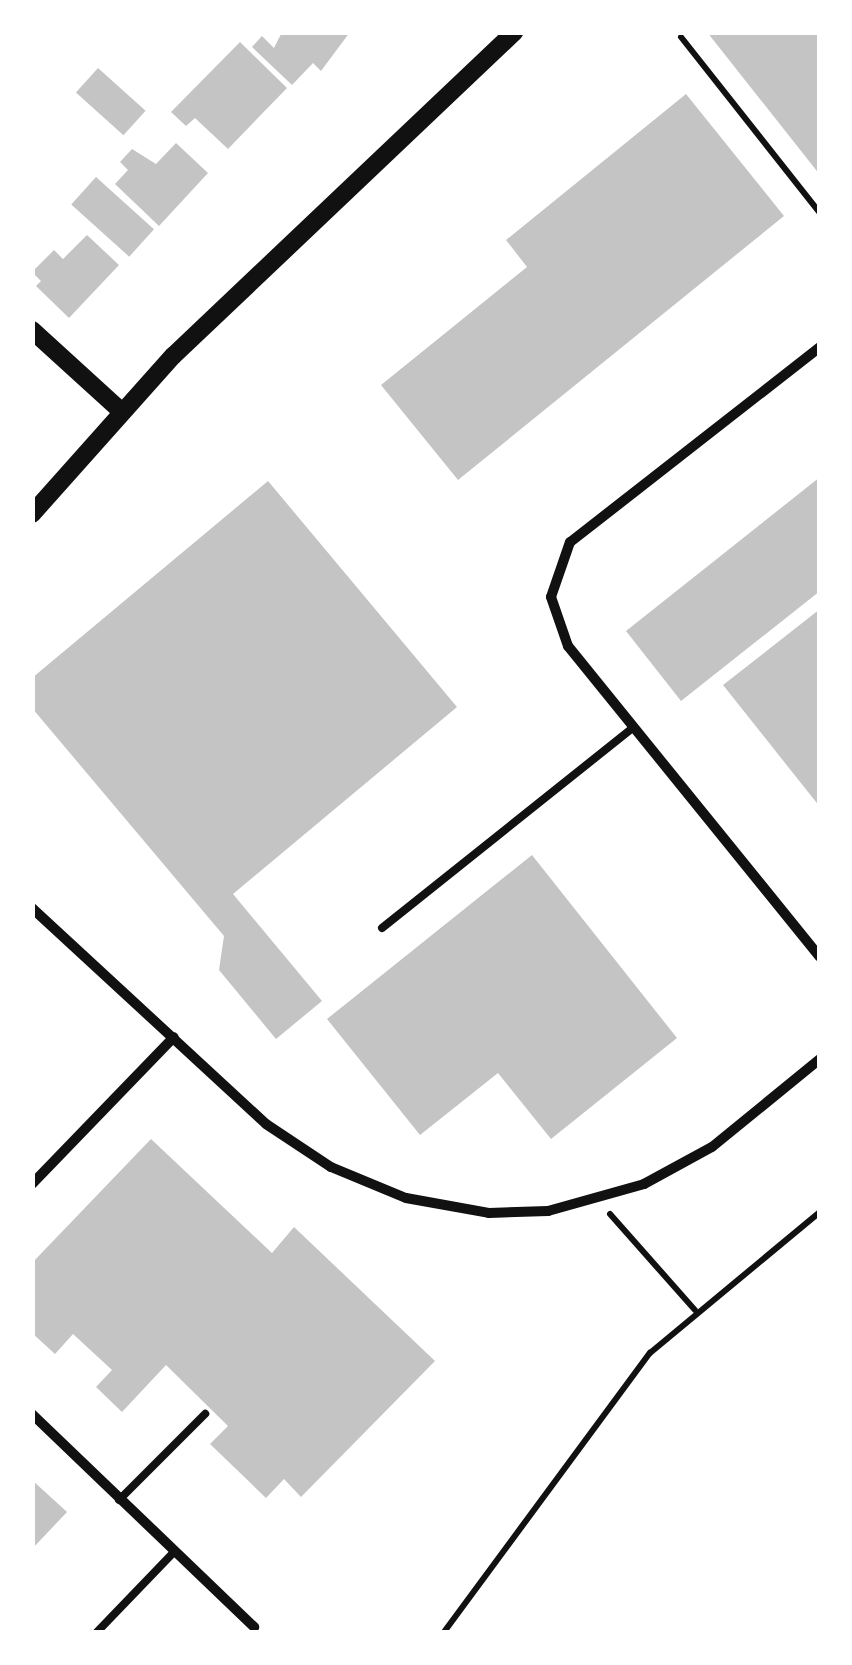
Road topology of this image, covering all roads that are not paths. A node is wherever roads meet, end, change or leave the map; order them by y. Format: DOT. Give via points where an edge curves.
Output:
graph roads {
  1 [pos="515,32"];
  2 [pos="32,330"];
  3 [pos="820,347"];
  4 [pos="120,410"];
  5 [pos="32,514"];
  6 [pos="634,727"];
  7 [pos="32,908"];
  8 [pos="382,928"];
  9 [pos="820,956"];
  10 [pos="174,1037"];
  11 [pos="820,1060"];
  12 [pos="32,1184"];
  13 [pos="32,1414"];
  14 [pos="204,1414"];
  15 [pos="119,1500"];
  16 [pos="174,1552"];
  17 [pos="256,1630"];
  18 [pos="97,1632"];
  1 -- 4 [label="street"];
  2 -- 4 [label="street"];
  3 -- 6 [label="street" via="570,542 551,597 568,646"];
  4 -- 5 [label="street"];
  6 -- 8 [label="lane"];
  6 -- 9 [label="street"];
  7 -- 10 [label="street"];
  10 -- 11 [label="street" via="266,1124 331,1167 406,1198 490,1212 548,1211 644,1184 712,1147"];
  10 -- 12 [label="street"];
  13 -- 15 [label="street"];
  14 -- 15 [label="lane"];
  15 -- 16 [label="street"];
  16 -- 17 [label="street"];
  16 -- 18 [label="lane"];
}
